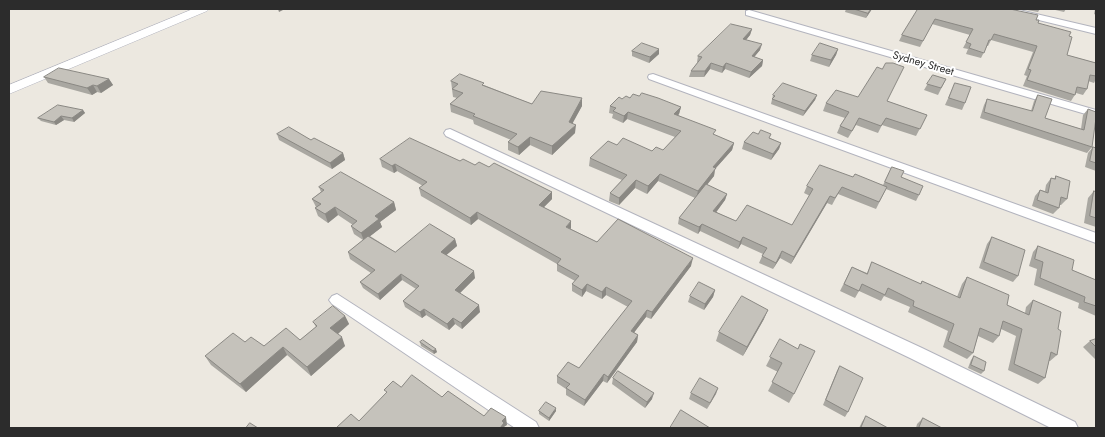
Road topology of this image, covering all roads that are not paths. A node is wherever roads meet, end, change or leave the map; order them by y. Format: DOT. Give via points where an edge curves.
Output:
graph roads {
  1 [pos="203,9"];
  2 [pos="1005,9"];
  3 [pos="750,13"];
  4 [pos="1096,31"];
  5 [pos="653,78"];
  6 [pos="9,90"];
  7 [pos="1096,114"];
  8 [pos="450,133"];
  9 [pos="1096,238"];
  10 [pos="337,300"];
  11 [pos="530,428"];
  12 [pos="1070,428"];
  1 -- 6 [label="street"];
  2 -- 4 [label="street"];
  3 -- 7 [label="street, Sydney Street"];
  5 -- 9 [label="street"];
  8 -- 12 [label="street"];
  10 -- 11 [label="street"];
}
